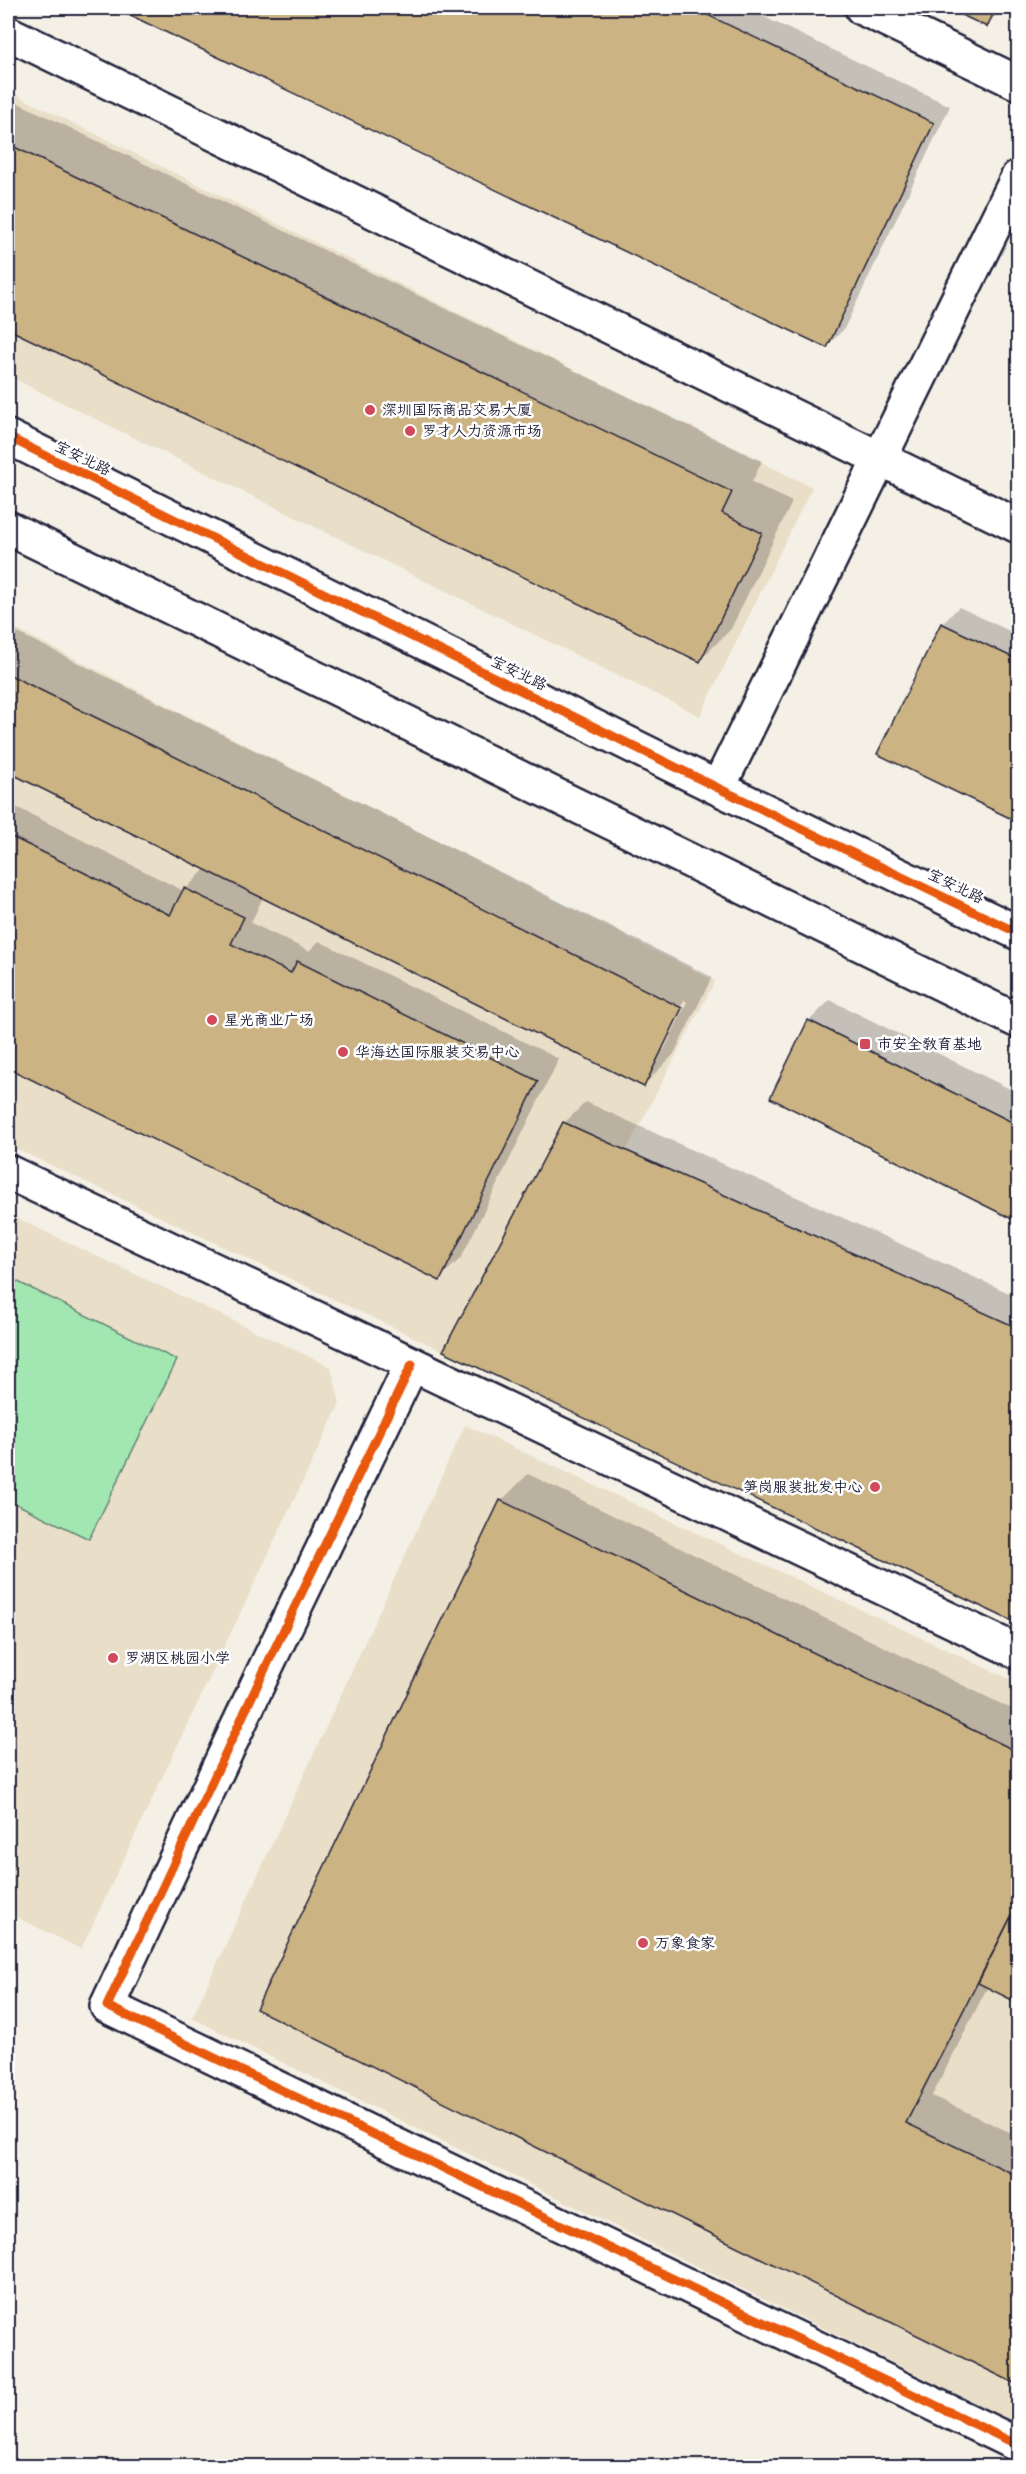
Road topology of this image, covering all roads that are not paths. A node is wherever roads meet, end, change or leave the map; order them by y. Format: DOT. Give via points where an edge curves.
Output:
graph roads {
  1 [pos="862,8"];
  2 [pos="8,33"];
  3 [pos="1018,83"];
  4 [pos="1018,177"];
  5 [pos="8,437"];
  6 [pos="879,460"];
  7 [pos="1018,526"];
  8 [pos="8,528"];
  9 [pos="718,788"];
  10 [pos="1018,933"];
  11 [pos="1018,1021"];
  12 [pos="8,1172"];
  13 [pos="412,1364"];
  14 [pos="1018,1652"];
  15 [pos="1018,2445"];
  1 -- 3 [label="street"];
  2 -- 6 [label="street"];
  4 -- 6 [label="street"];
  5 -- 9 [label="street, 宝安北路"];
  6 -- 7 [label="street"];
  6 -- 9 [label="street"];
  8 -- 11 [label="street"];
  9 -- 10 [label="street, 宝安北路"];
  12 -- 13 [label="street"];
  13 -- 14 [label="street"];
  13 -- 15 [label="street" via="107,2006"];
}
